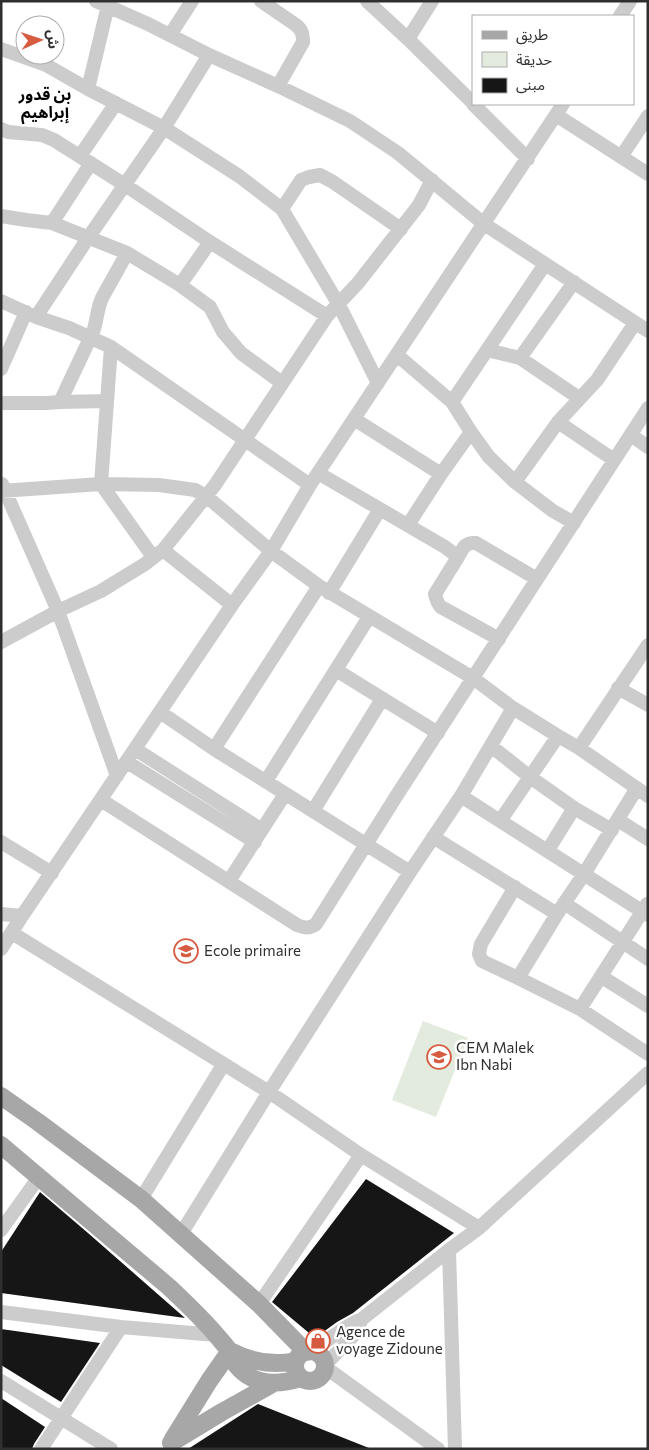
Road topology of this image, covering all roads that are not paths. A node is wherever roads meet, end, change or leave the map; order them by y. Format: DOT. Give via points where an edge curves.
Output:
graph roads {
  1 [pos="192,1"];
  2 [pos="262,1"];
  3 [pos="367,1"];
  4 [pos="432,1"];
  5 [pos="630,1"];
  6 [pos="104,3"];
  7 [pos="621,15"];
  8 [pos="170,35"];
  9 [pos="408,39"];
  10 [pos="1,48"];
  11 [pos="209,55"];
  12 [pos="278,86"];
  13 [pos="88,89"];
  14 [pos="116,103"];
  15 [pos="472,103"];
  16 [pos="474,105"];
  17 [pos="560,110"];
  18 [pos="648,116"];
  19 [pos="164,128"];
  20 [pos="1,129"];
  21 [pos="621,157"];
  22 [pos="528,158"];
  23 [pos="86,160"];
  24 [pos="648,174"];
  25 [pos="432,180"];
  26 [pos="125,185"];
  27 [pos="282,209"];
  28 [pos="4,214"];
  29 [pos="52,223"];
  30 [pos="484,224"];
  31 [pos="401,229"];
  32 [pos="88,238"];
  33 [pos="210,242"];
  34 [pos="127,253"];
  35 [pos="545,264"];
  36 [pos="574,282"];
  37 [pos="180,285"];
  38 [pos="1,301"];
  39 [pos="338,304"];
  40 [pos="31,315"];
  41 [pos="327,316"];
  42 [pos="635,323"];
  43 [pos="648,331"];
  44 [pos="90,338"];
  45 [pos="111,347"];
  46 [pos="487,350"];
  47 [pos="397,355"];
  48 [pos="520,358"];
  49 [pos="1,369"];
  50 [pos="378,382"];
  51 [pos="282,383"];
  52 [pos="579,398"];
  53 [pos="107,401"];
  54 [pos="60,402"];
  55 [pos="452,402"];
  56 [pos="1,403"];
  57 [pos="648,408"];
  58 [pos="354,419"];
  59 [pos="558,422"];
  60 [pos="471,432"];
  61 [pos="631,435"];
  62 [pos="244,439"];
  63 [pos="648,447"];
  64 [pos="614,460"];
  65 [pos="318,473"];
  66 [pos="441,474"];
  67 [pos="515,482"];
  68 [pos="101,484"];
  69 [pos="310,485"];
  70 [pos="2,488"];
  71 [pos="206,496"];
  72 [pos="380,509"];
  73 [pos="574,522"];
  74 [pos="408,525"];
  75 [pos="271,551"];
  76 [pos="158,553"];
  77 [pos="458,557"];
  78 [pos="537,579"];
  79 [pos="324,589"];
  80 [pos="232,605"];
  81 [pos="58,611"];
  82 [pos="369,617"];
  83 [pos="498,639"];
  84 [pos="1,642"];
  85 [pos="648,645"];
  86 [pos="336,670"];
  87 [pos="473,678"];
  88 [pos="618,688"];
  89 [pos="382,699"];
  90 [pos="648,705"];
  91 [pos="513,708"];
  92 [pos="160,712"];
  93 [pos="438,733"];
  94 [pos="558,736"];
  95 [pos="491,746"];
  96 [pos="578,748"];
  97 [pos="136,749"];
  98 [pos="214,749"];
  99 [pos="127,762"];
  100 [pos="117,776"];
  101 [pos="530,777"];
  102 [pos="266,781"];
  103 [pos="642,792"];
  104 [pos="285,794"];
  105 [pos="461,796"];
  106 [pos="101,800"];
  107 [pos="574,808"];
  108 [pos="313,811"];
  109 [pos="500,821"];
  110 [pos="615,825"];
  111 [pos="258,836"];
  112 [pos="433,837"];
  113 [pos="648,839"];
  114 [pos="1,842"];
  115 [pos="366,844"];
  116 [pos="548,850"];
  117 [pos="410,872"];
  118 [pos="52,873"];
  119 [pos="584,874"];
  120 [pos="229,881"];
  121 [pos="515,888"];
  122 [pos="560,908"];
  123 [pos="646,910"];
  124 [pos="1,914"];
  125 [pos="22,916"];
  126 [pos="12,933"];
  127 [pos="623,943"];
  128 [pos="1,949"];
  129 [pos="648,959"];
  130 [pos="602,977"];
  131 [pos="518,978"];
  132 [pos="648,1006"];
  133 [pos="580,1009"];
  134 [pos="646,1049"];
  135 [pos="223,1065"];
  136 [pos="648,1073"];
  137 [pos="269,1092"];
  138 [pos="1,1096"];
  139 [pos="1,1145"];
  140 [pos="361,1155"];
  141 [pos="39,1177"];
  142 [pos="141,1199"];
  143 [pos="479,1228"];
  144 [pos="1,1230"];
  145 [pos="181,1234"];
  146 [pos="449,1250"];
  147 [pos="259,1304"];
  148 [pos="1,1312"];
  149 [pos="362,1319"];
  150 [pos="121,1327"];
  151 [pos="216,1335"];
  152 [pos="230,1351"];
  153 [pos="303,1361"];
  154 [pos="325,1366"];
  155 [pos="1,1381"];
  156 [pos="274,1383"];
  157 [pos="60,1418"];
  158 [pos="169,1446"];
  159 [pos="41,1449"];
  160 [pos="111,1449"];
  161 [pos="438,1449"];
  162 [pos="455,1449"];
  1 -- 8 [label="street"];
  2 -- 12 [label="street" via="301,29 303,35 303,42"];
  3 -- 9 [label="street"];
  4 -- 9 [label="street"];
  5 -- 7 [label="street"];
  6 -- 8 [label="street"];
  6 -- 13 [label="street"];
  8 -- 11 [label="street"];
  9 -- 15 [label="street"];
  10 -- 13 [label="street" via="46,65"];
  11 -- 12 [label="street"];
  11 -- 19 [label="street"];
  12 -- 25 [label="street" via="350,121"];
  13 -- 14 [label="street"];
  14 -- 19 [label="street"];
  14 -- 23 [label="street"];
  16 -- 22 [label="street"];
  17 -- 21 [label="street"];
  17 -- 22 [label="street"];
  18 -- 21 [label="street"];
  19 -- 26 [label="street"];
  19 -- 27 [label="street" via="239,176"];
  20 -- 23 [label="street" via="42,135"];
  21 -- 24 [label="street"];
  22 -- 30 [label="street"];
  23 -- 26 [label="street"];
  23 -- 29 [label="street"];
  25 -- 30 [label="street"];
  25 -- 31 [label="street"];
  26 -- 32 [label="street"];
  26 -- 33 [label="street"];
  27 -- 31 [label="street" via="301,180 320,175"];
  27 -- 39 [label="street"];
  28 -- 29 [label="street"];
  29 -- 32 [label="street"];
  30 -- 35 [label="street"];
  30 -- 47 [label="street"];
  31 -- 39 [label="street"];
  32 -- 34 [label="street"];
  32 -- 40 [label="street"];
  33 -- 37 [label="street"];
  33 -- 41 [label="street"];
  34 -- 37 [label="street"];
  34 -- 44 [label="street" via="99,304"];
  35 -- 36 [label="street"];
  35 -- 46 [label="street"];
  36 -- 42 [label="street"];
  36 -- 48 [label="street"];
  37 -- 51 [label="street" via="210,307 223,332 240,353"];
  38 -- 40 [label="street"];
  39 -- 41 [label="street"];
  39 -- 50 [label="street"];
  40 -- 44 [label="street"];
  40 -- 49 [label="street"];
  41 -- 51 [label="street"];
  42 -- 43 [label="street"];
  42 -- 52 [label="street" via="597,380"];
  44 -- 45 [label="street"];
  44 -- 54 [label="street"];
  45 -- 53 [label="street"];
  45 -- 62 [label="street"];
  46 -- 48 [label="street"];
  46 -- 55 [label="street"];
  47 -- 50 [label="street"];
  47 -- 55 [label="street"];
  48 -- 52 [label="street"];
  50 -- 58 [label="street"];
  51 -- 62 [label="street"];
  52 -- 59 [label="street"];
  53 -- 54 [label="street"];
  53 -- 68 [label="street"];
  54 -- 56 [label="street"];
  55 -- 60 [label="street"];
  57 -- 61 [label="street"];
  58 -- 65 [label="street"];
  58 -- 66 [label="street"];
  59 -- 64 [label="street"];
  59 -- 67 [label="street"];
  60 -- 66 [label="street"];
  60 -- 67 [label="street" via="489,457"];
  61 -- 63 [label="street"];
  61 -- 64 [label="street"];
  62 -- 69 [label="street"];
  62 -- 71 [label="street"];
  64 -- 73 [label="street"];
  65 -- 69 [label="street"];
  65 -- 72 [label="street"];
  66 -- 74 [label="street"];
  67 -- 73 [label="street" via="553,511"];
  68 -- 70 [label="street"];
  68 -- 71 [label="street" via="179,487"];
  68 -- 76 [label="street"];
  69 -- 75 [label="street"];
  70 -- 81 [label="street"];
  71 -- 75 [label="street"];
  71 -- 76 [label="street"];
  72 -- 74 [label="street"];
  72 -- 79 [label="street"];
  73 -- 78 [label="street"];
  74 -- 77 [label="street"];
  75 -- 79 [label="street"];
  75 -- 80 [label="street"];
  76 -- 80 [label="street"];
  76 -- 81 [label="street" via="101,591"];
  77 -- 78 [label="street" via="465,545 476,543"];
  77 -- 83 [label="street" via="435,594 438,604"];
  78 -- 83 [label="street"];
  79 -- 82 [label="street"];
  79 -- 98 [label="street"];
  80 -- 92 [label="street"];
  81 -- 84 [label="street"];
  81 -- 100 [label="street"];
  82 -- 86 [label="street"];
  82 -- 87 [label="street"];
  83 -- 87 [label="street"];
  85 -- 88 [label="street"];
  86 -- 89 [label="street"];
  86 -- 102 [label="street"];
  87 -- 91 [label="street"];
  87 -- 93 [label="street"];
  88 -- 90 [label="street"];
  88 -- 96 [label="street"];
  89 -- 93 [label="street"];
  89 -- 108 [label="street"];
  91 -- 94 [label="street"];
  91 -- 95 [label="street"];
  92 -- 97 [label="street"];
  92 -- 98 [label="street"];
  93 -- 115 [label="street"];
  94 -- 96 [label="street"];
  94 -- 101 [label="street"];
  95 -- 101 [label="street"];
  95 -- 105 [label="street"];
  96 -- 103 [label="street"];
  97 -- 99 [label="street"];
  97 -- 111 [label="street"];
  98 -- 102 [label="street"];
  99 -- 100 [label="street"];
  99 -- 111 [label="street"];
  100 -- 106 [label="street"];
  101 -- 107 [label="street"];
  101 -- 109 [label="street"];
  102 -- 104 [label="street"];
  103 -- 110 [label="street"];
  104 -- 108 [label="street"];
  104 -- 111 [label="street"];
  105 -- 109 [label="street"];
  105 -- 112 [label="street"];
  106 -- 118 [label="street"];
  106 -- 120 [label="street"];
  107 -- 110 [label="street"];
  107 -- 116 [label="street"];
  108 -- 115 [label="street"];
  109 -- 116 [label="street"];
  110 -- 113 [label="street"];
  110 -- 119 [label="street"];
  111 -- 120 [label="street"];
  112 -- 117 [label="street"];
  112 -- 121 [label="street"];
  114 -- 118 [label="street"];
  115 -- 117 [label="street"];
  115 -- 120 [label="street" via="316,924 310,928 297,925"];
  116 -- 119 [label="street"];
  117 -- 137 [label="street"];
  118 -- 125 [label="street"];
  119 -- 122 [label="street"];
  119 -- 123 [label="street"];
  121 -- 122 [label="street"];
  121 -- 131 [label="street" via="481,944 479,954 482,961"];
  122 -- 127 [label="street"];
  122 -- 131 [label="street"];
  123 -- 127 [label="street"];
  124 -- 125 [label="street"];
  125 -- 126 [label="street"];
  126 -- 128 [label="street"];
  126 -- 135 [label="street"];
  127 -- 129 [label="street"];
  127 -- 130 [label="street"];
  130 -- 132 [label="street"];
  130 -- 133 [label="street"];
  131 -- 133 [label="street"];
  133 -- 134 [label="street"];
  135 -- 137 [label="street"];
  135 -- 142 [label="street"];
  136 -- 143 [label="street"];
  137 -- 140 [label="street"];
  137 -- 145 [label="street"];
  138 -- 142 [label="main road"];
  139 -- 141 [label="main road"];
  140 -- 143 [label="street"];
  140 -- 147 [label="street"];
  141 -- 144 [label="street"];
  141 -- 151 [label="main road" via="169,1287"];
  142 -- 145 [label="main road"];
  143 -- 146 [label="street"];
  145 -- 147 [label="main road"];
  146 -- 149 [label="street"];
  146 -- 162 [label="street"];
  147 -- 153 [label="main road"];
  148 -- 150 [label="street"];
  149 -- 153 [label="street" via="348,1325"];
  149 -- 154 [label="street" via="354,1335"];
  150 -- 151 [label="street"];
  150 -- 157 [label="street"];
  151 -- 152 [label="main road"];
  152 -- 153 [label="main road" via="269,1364"];
  152 -- 156 [label="main road" via="246,1374"];
  152 -- 158 [label="main road"];
  153 -- 154 [label="main road" via="319,1354"];
  153 -- 154 [label="main road" via="310,1381 319,1379"];
  153 -- 156 [label="main road" via="292,1381"];
  154 -- 161 [label="street"];
  155 -- 157 [label="street"];
  156 -- 158 [label="main road"];
  157 -- 159 [label="street"];
  157 -- 160 [label="street"];
}
